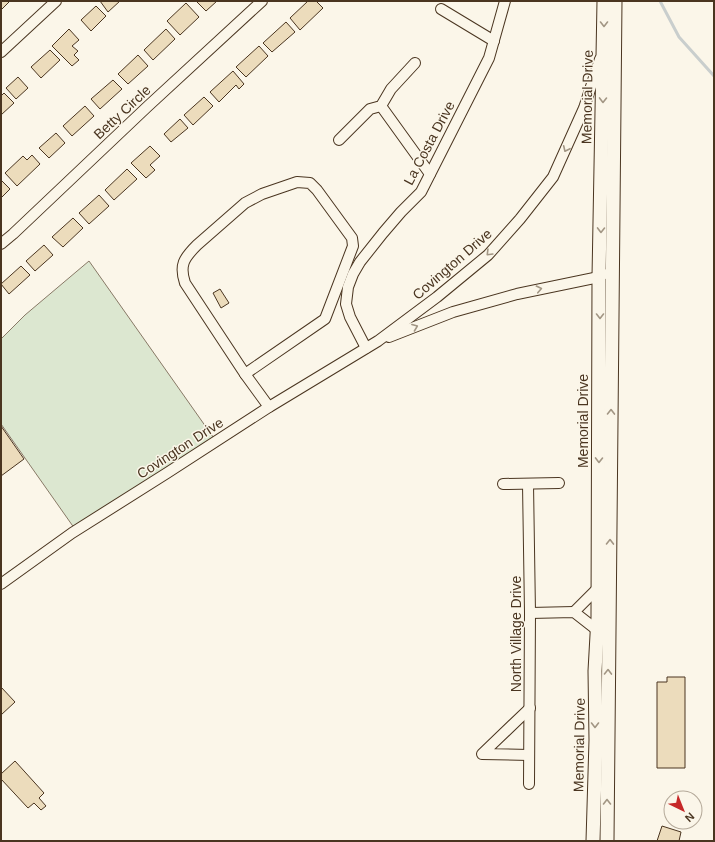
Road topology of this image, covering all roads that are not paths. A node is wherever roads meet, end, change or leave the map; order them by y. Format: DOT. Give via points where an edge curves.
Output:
graph roads {
  1 [pos="56,1"];
  2 [pos="262,1"];
  3 [pos="504,1"];
  4 [pos="604,1"];
  5 [pos="616,1"];
  6 [pos="441,10"];
  7 [pos="494,41"];
  8 [pos="604,47"];
  9 [pos="1,52"];
  10 [pos="415,63"];
  11 [pos="381,106"];
  12 [pos="339,140"];
  13 [pos="430,174"];
  14 [pos="1,244"];
  15 [pos="613,268"];
  16 [pos="600,277"];
  17 [pos="378,341"];
  18 [pos="366,348"];
  19 [pos="245,374"];
  20 [pos="269,407"];
  21 [pos="559,483"];
  22 [pos="503,484"];
  23 [pos="528,484"];
  24 [pos="1,584"];
  25 [pos="598,588"];
  26 [pos="574,612"];
  27 [pos="530,613"];
  28 [pos="597,630"];
  29 [pos="530,708"];
  30 [pos="529,755"];
  31 [pos="529,784"];
  32 [pos="593,841"];
  33 [pos="607,841"];
  1 -- 9 [label="street"];
  2 -- 14 [label="street, Betty Circle"];
  3 -- 7 [label="street, La Costa Drive"];
  4 -- 8 [label="main road, Memorial Drive, one-way"];
  5 -- 15 [label="main road, Memorial Drive"];
  6 -- 7 [label="street"];
  7 -- 13 [label="street, La Costa Drive" via="489,58"];
  8 -- 16 [label="main road, Memorial Drive, one-way"];
  8 -- 17 [label="street, Covington Drive, one-way" via="584,108 553,178 488,255"];
  10 -- 11 [label="street" via="391,90"];
  11 -- 12 [label="street" via="370,109"];
  11 -- 13 [label="street"];
  13 -- 18 [label="street, La Costa Drive" via="420,192 360,262 348,287 346,304"];
  15 -- 16 [label="street, Covington Drive"];
  33 -- 15 [label="main road, Memorial Drive, one-way"];
  17 -- 16 [label="street, Covington Drive, one-way" via="453,312 517,294"];
  16 -- 25 [label="main road, Memorial Drive, one-way"];
  17 -- 18 [label="street, Covington Drive"];
  18 -- 20 [label="street, Covington Drive"];
  19 -- 19 [label="street" via="185,283 182,266 197,245 245,203 297,182 310,183 352,238 353,246 325,319"];
  19 -- 20 [label="street"];
  20 -- 24 [label="street, Covington Drive" via="72,533"];
  21 -- 23 [label="street"];
  22 -- 23 [label="street"];
  23 -- 27 [label="street, North Village Drive"];
  25 -- 26 [label="street"];
  25 -- 28 [label="main road, Memorial Drive"];
  26 -- 27 [label="street"];
  26 -- 28 [label="street"];
  27 -- 29 [label="street, North Village Drive"];
  28 -- 32 [label="main road, Memorial Drive, one-way"];
  29 -- 30 [label="street, North Village Drive"];
  29 -- 30 [label="street" via="482,754"];
  30 -- 31 [label="street, North Village Drive"];
}
